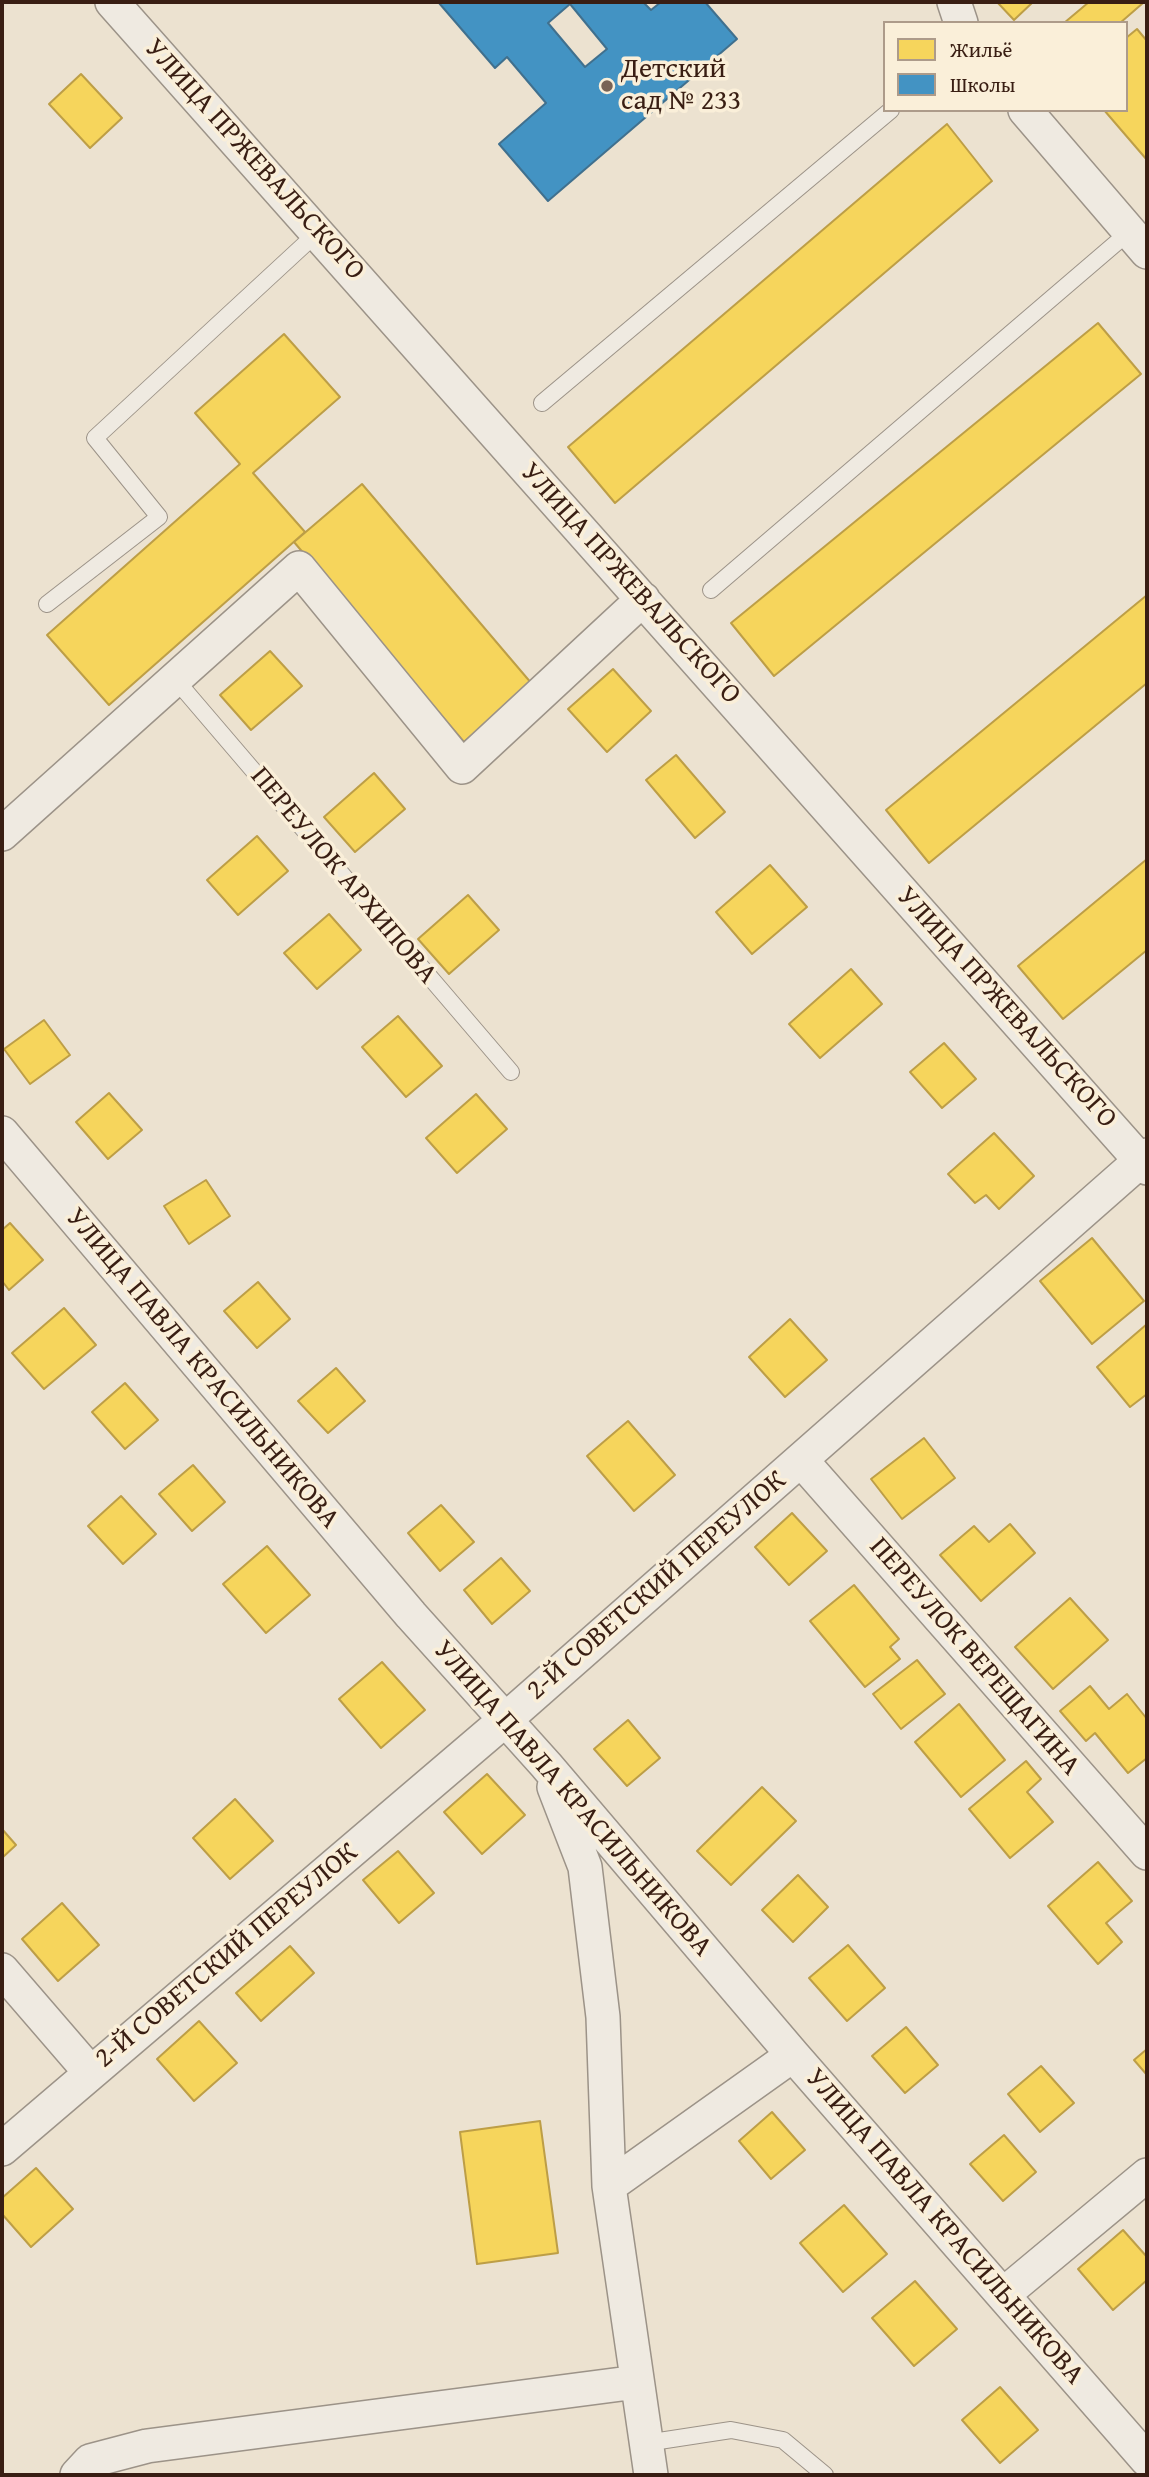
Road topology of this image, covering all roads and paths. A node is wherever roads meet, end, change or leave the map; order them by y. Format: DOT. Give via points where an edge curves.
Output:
graph roads {
  1 [pos="112,2"];
  2 [pos="954,2"];
  3 [pos="960,21"];
  4 [pos="889,112"];
  5 [pos="1027,112"];
  6 [pos="318,232"];
  7 [pos="1138,242"];
  8 [pos="542,403"];
  9 [pos="711,590"];
  10 [pos="643,599"];
  11 [pos="47,604"];
  12 [pos="175,679"];
  13 [pos="2,834"];
  14 [pos="511,1073"];
  15 [pos="2,1133"];
  16 [pos="1145,1161"];
  17 [pos="801,1460"];
  18 [pos="505,1720"];
  19 [pos="546,1765"];
  20 [pos="1147,1853"];
  21 [pos="2,1970"];
  22 [pos="793,2055"];
  23 [pos="90,2072"];
  24 [pos="2,2149"];
  25 [pos="1147,2175"];
  26 [pos="609,2186"];
  27 [pos="1003,2294"];
  28 [pos="637,2382"];
  29 [pos="649,2459"];
  30 [pos="1147,2460"];
  31 [pos="77,2475"];
  32 [pos="825,2475"];
  1 -- 6 [label="street, УЛИЦА ПРЖЕВАЛЬСКОГО"];
  2 -- 3 [label="street"];
  4 -- 8 [label="lane"];
  5 -- 7 [label="street"];
  6 -- 10 [label="street, УЛИЦА ПРЖЕВАЛЬСКОГО"];
  6 -- 11 [label="lane" via="94,438 159,517"];
  7 -- 9 [label="lane"];
  10 -- 12 [label="street" via="462,767 299,568"];
  10 -- 16 [label="street, УЛИЦА ПРЖЕВАЛЬСКОГО"];
  12 -- 13 [label="street"];
  12 -- 14 [label="lane, ПЕРЕУЛОК АРХИПОВА"];
  15 -- 18 [label="street, УЛИЦА ПАВЛА КРАСИЛЬНИКОВА"];
  16 -- 17 [label="street, 2-Й СОВЕТСКИЙ ПЕРЕУЛОК"];
  17 -- 18 [label="street, 2-Й СОВЕТСКИЙ ПЕРЕУЛОК"];
  17 -- 20 [label="street, ПЕРЕУЛОК ВЕРЕЩАГИНА"];
  18 -- 19 [label="street, УЛИЦА ПАВЛА КРАСИЛЬНИКОВА"];
  18 -- 23 [label="street, 2-Й СОВЕТСКИЙ ПЕРЕУЛОК"];
  19 -- 22 [label="street, УЛИЦА ПАВЛА КРАСИЛЬНИКОВА"];
  19 -- 26 [label="street" via="584,1867 603,2017"];
  21 -- 23 [label="street"];
  22 -- 26 [label="street"];
  22 -- 27 [label="street, УЛИЦА ПАВЛА КРАСИЛЬНИКОВА"];
  23 -- 24 [label="street, 2-Й СОВЕТСКИЙ ПЕРЕУЛОК"];
  25 -- 27 [label="street"];
  26 -- 28 [label="street"];
  27 -- 30 [label="street, УЛИЦА ПАВЛА КРАСИЛЬНИКОВА"];
  28 -- 29 [label="street"];
  28 -- 31 [label="street" via="147,2446 90,2461"];
  29 -- 32 [label="lane" via="731,2430 783,2440"];
}
